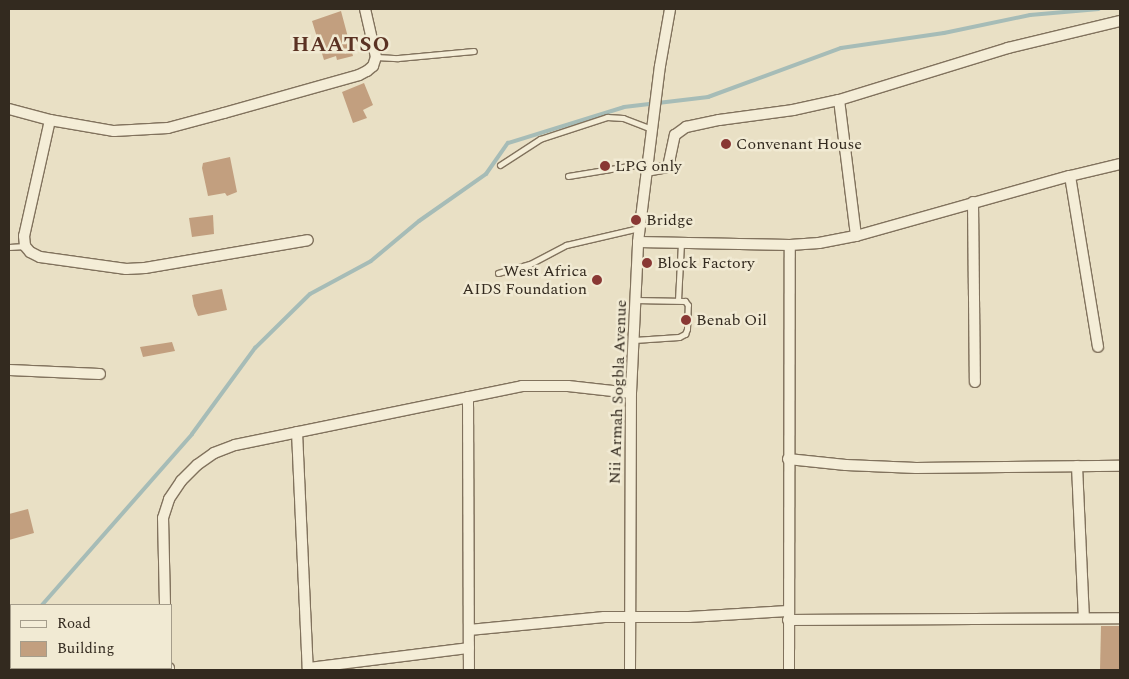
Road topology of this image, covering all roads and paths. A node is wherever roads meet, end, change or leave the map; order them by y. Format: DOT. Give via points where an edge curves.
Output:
graph roads {
  1 [pos="365,9"];
  2 [pos="670,9"];
  3 [pos="1120,21"];
  4 [pos="474,51"];
  5 [pos="376,57"];
  6 [pos="839,100"];
  7 [pos="9,109"];
  8 [pos="50,120"];
  9 [pos="652,129"];
  10 [pos="1120,164"];
  11 [pos="500,165"];
  12 [pos="647,167"];
  13 [pos="568,176"];
  14 [pos="1070,176"];
  15 [pos="973,202"];
  16 [pos="640,228"];
  17 [pos="856,236"];
  18 [pos="308,240"];
  19 [pos="638,242"];
  20 [pos="681,243"];
  21 [pos="790,245"];
  22 [pos="25,246"];
  23 [pos="9,247"];
  24 [pos="498,273"];
  25 [pos="635,300"];
  26 [pos="678,300"];
  27 [pos="633,340"];
  28 [pos="1098,347"];
  29 [pos="9,370"];
  30 [pos="100,374"];
  31 [pos="975,382"];
  32 [pos="631,392"];
  33 [pos="468,396"];
  34 [pos="298,432"];
  35 [pos="788,459"];
  36 [pos="1077,466"];
  37 [pos="1120,466"];
  38 [pos="165,604"];
  39 [pos="788,615"];
  40 [pos="630,617"];
  41 [pos="1084,618"];
  42 [pos="1120,618"];
  43 [pos="470,630"];
  44 [pos="469,648"];
  45 [pos="308,669"];
  46 [pos="469,670"];
  47 [pos="630,670"];
  48 [pos="790,670"];
  1 -- 5 [label="street"];
  2 -- 9 [label="street, Nii Armah Sogbla Avenue"];
  3 -- 6 [label="street" via="1008,48"];
  4 -- 5 [label="lane"];
  5 -- 8 [label="street" via="373,66 359,75 168,128 114,131"];
  6 -- 12 [label="street" via="686,127 675,135 668,167"];
  6 -- 17 [label="street"];
  7 -- 8 [label="street"];
  8 -- 22 [label="street" via="24,236"];
  9 -- 11 [label="lane" via="623,118 608,117 540,138"];
  9 -- 12 [label="street, Nii Armah Sogbla Avenue"];
  10 -- 14 [label="street"];
  12 -- 13 [label="lane"];
  12 -- 16 [label="street, Nii Armah Sogbla Avenue"];
  14 -- 15 [label="street"];
  14 -- 28 [label="street"];
  15 -- 17 [label="street"];
  15 -- 31 [label="street"];
  16 -- 19 [label="street, Nii Armah Sogbla Avenue"];
  16 -- 24 [label="lane" via="566,245 530,264"];
  17 -- 21 [label="street"];
  18 -- 22 [label="street" via="126,269 40,257"];
  19 -- 20 [label="street"];
  19 -- 25 [label="street, Nii Armah Sogbla Avenue"];
  20 -- 21 [label="street"];
  20 -- 26 [label="lane"];
  21 -- 35 [label="street"];
  22 -- 23 [label="lane"];
  25 -- 26 [label="lane"];
  25 -- 27 [label="street, Nii Armah Sogbla Avenue"];
  26 -- 27 [label="lane" via="688,304 684,334"];
  27 -- 32 [label="street, Nii Armah Sogbla Avenue"];
  29 -- 30 [label="street"];
  32 -- 33 [label="street" via="568,386 522,386"];
  32 -- 40 [label="street, Nii Armah Sogbla Avenue"];
  33 -- 34 [label="street"];
  33 -- 43 [label="street"];
  34 -- 38 [label="street" via="235,445 214,453 181,481 169,499 163,518"];
  34 -- 45 [label="street"];
  35 -- 36 [label="street" via="916,468"];
  35 -- 39 [label="street"];
  36 -- 37 [label="street"];
  36 -- 41 [label="street"];
  39 -- 40 [label="street"];
  39 -- 41 [label="street"];
  39 -- 48 [label="street"];
  40 -- 43 [label="street" via="549,621"];
  40 -- 47 [label="street, Nii Armah Sogbla Avenue"];
  41 -- 42 [label="street"];
  43 -- 44 [label="street"];
  44 -- 45 [label="street"];
  44 -- 46 [label="street"];
}
